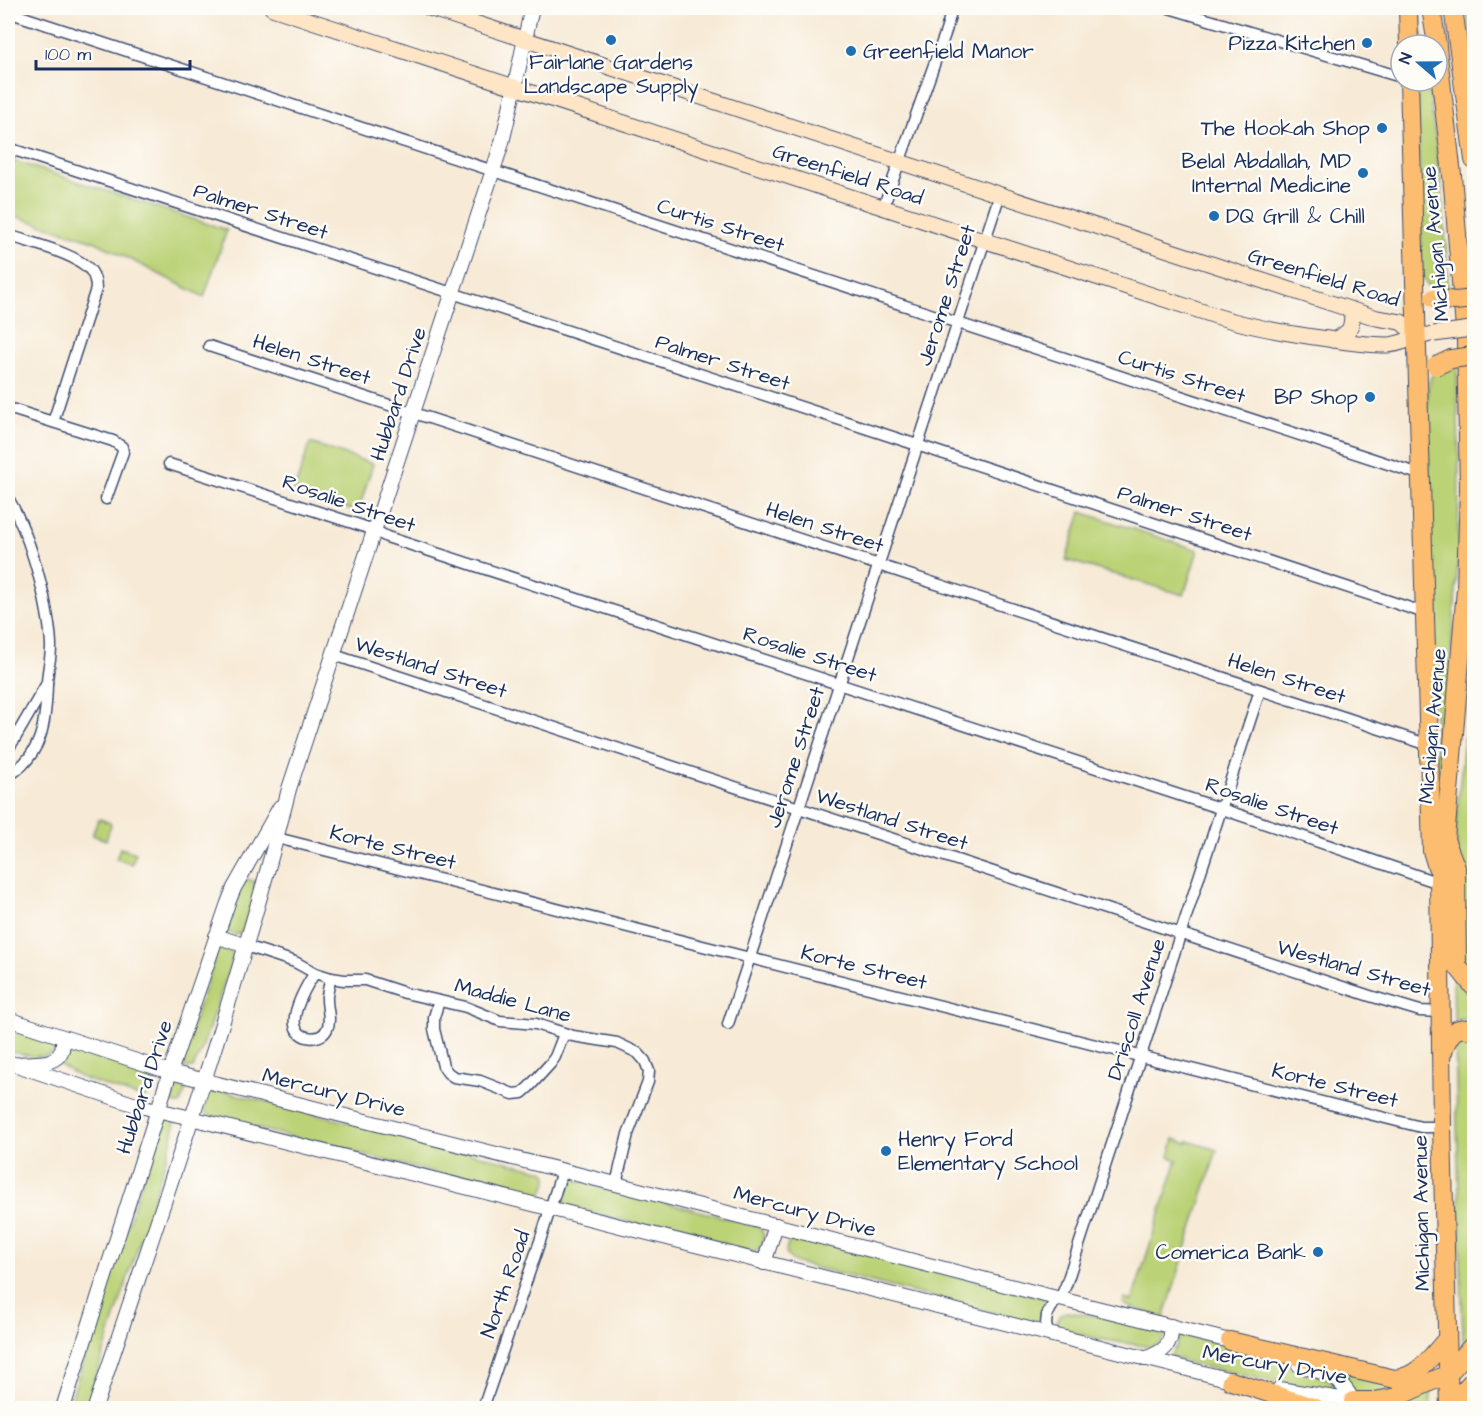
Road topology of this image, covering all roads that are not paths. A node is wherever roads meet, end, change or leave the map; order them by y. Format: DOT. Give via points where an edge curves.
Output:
graph roads {
  1 [pos="272,8"];
  2 [pos="429,8"];
  3 [pos="532,8"];
  4 [pos="952,8"];
  5 [pos="1169,8"];
  6 [pos="1408,8"];
  7 [pos="1431,8"];
  8 [pos="1454,8"];
  9 [pos="8,9"];
  10 [pos="1409,33"];
  11 [pos="1435,33"];
  12 [pos="525,39"];
  13 [pos="1389,73"];
  14 [pos="514,87"];
  15 [pos="1409,93"];
  16 [pos="1442,93"];
  17 [pos="8,148"];
  18 [pos="1474,160"];
  19 [pos="899,162"];
  20 [pos="493,171"];
  21 [pos="1000,194"];
  22 [pos="883,208"];
  23 [pos="8,235"];
  24 [pos="985,241"];
  25 [pos="1415,284"];
  26 [pos="453,294"];
  27 [pos="1474,299"];
  28 [pos="1352,310"];
  29 [pos="958,323"];
  30 [pos="1474,328"];
  31 [pos="1426,335"];
  32 [pos="1333,340"];
  33 [pos="209,346"];
  34 [pos="1474,356"];
  35 [pos="1418,381"];
  36 [pos="8,408"];
  37 [pos="414,413"];
  38 [pos="53,422"];
  39 [pos="917,446"];
  40 [pos="169,464"];
  41 [pos="1422,475"];
  42 [pos="8,498"];
  43 [pos="106,499"];
  44 [pos="374,530"];
  45 [pos="878,565"];
  46 [pos="1425,613"];
  47 [pos="334,656"];
  48 [pos="47,682"];
  49 [pos="840,684"];
  50 [pos="1260,690"];
  51 [pos="1429,745"];
  52 [pos="8,749"];
  53 [pos="8,776"];
  54 [pos="290,789"];
  55 [pos="799,809"];
  56 [pos="1222,809"];
  57 [pos="277,838"];
  58 [pos="1445,840"];
  59 [pos="242,874"];
  60 [pos="1439,880"];
  61 [pos="265,885"];
  62 [pos="1181,934"];
  63 [pos="216,936"];
  64 [pos="246,946"];
  65 [pos="750,958"];
  66 [pos="315,973"];
  67 [pos="331,978"];
  68 [pos="1474,987"];
  69 [pos="439,1001"];
  70 [pos="1441,1012"];
  71 [pos="8,1019"];
  72 [pos="728,1024"];
  73 [pos="8,1026"];
  74 [pos="48,1032"];
  75 [pos="1474,1032"];
  76 [pos="564,1034"];
  77 [pos="64,1038"];
  78 [pos="1141,1057"];
  79 [pos="1441,1058"];
  80 [pos="11,1064"];
  81 [pos="170,1072"];
  82 [pos="204,1080"];
  83 [pos="158,1111"];
  84 [pos="191,1118"];
  85 [pos="1442,1127"];
  86 [pos="561,1171"];
  87 [pos="616,1184"];
  88 [pos="550,1209"];
  89 [pos="776,1225"];
  90 [pos="764,1263"];
  91 [pos="1060,1299"];
  92 [pos="1170,1326"];
  93 [pos="1048,1335"];
  94 [pos="1446,1340"];
  95 [pos="1230,1341"];
  96 [pos="1474,1344"];
  97 [pos="1145,1359"];
  98 [pos="1448,1374"];
  99 [pos="1474,1379"];
  100 [pos="1231,1381"];
  101 [pos="1354,1405"];
  102 [pos="63,1408"];
  103 [pos="95,1408"];
  104 [pos="483,1408"];
  105 [pos="1316,1408"];
  106 [pos="1449,1408"];
  1 -- 14 [label="main road, Greenfield Road"];
  2 -- 12 [label="main road, Greenfield Road"];
  3 -- 12 [label="street, Hubbard Drive"];
  4 -- 19 [label="street"];
  5 -- 13 [label="street"];
  6 -- 10 [label="main road"];
  7 -- 11 [label="main road, Michigan Avenue"];
  8 -- 18 [label="main road"];
  9 -- 20 [label="street, Curtis Street"];
  12 -- 14 [label="street, Hubbard Drive"];
  12 -- 19 [label="main road, Greenfield Road"];
  14 -- 20 [label="street, Hubbard Drive"];
  14 -- 22 [label="main road, Greenfield Road"];
  15 -- 25 [label="main road"];
  16 -- 58 [label="main road, Michigan Avenue" via="1466,340 1469,488 1466,589"];
  17 -- 26 [label="street, Palmer Street"];
  19 -- 21 [label="main road, Greenfield Road"];
  19 -- 22 [label="street"];
  20 -- 26 [label="street, Hubbard Drive"];
  20 -- 29 [label="street, Curtis Street"];
  21 -- 24 [label="street, Jerome Street"];
  21 -- 28 [label="main road, Greenfield Road"];
  22 -- 24 [label="main road, Greenfield Road"];
  23 -- 38 [label="street" via="82,262 96,281"];
  24 -- 29 [label="street, Jerome Street"];
  24 -- 32 [label="main road, Greenfield Road" via="1228,320 1280,333"];
  25 -- 27 [label="main road, bridge" via="1434,297"];
  25 -- 31 [label="main road"];
  26 -- 37 [label="street, Hubbard Drive"];
  26 -- 39 [label="street, Palmer Street"];
  28 -- 31 [label="main road, Greenfield Road" via="1401,322"];
  28 -- 32 [label="main road" via="1352,326"];
  29 -- 39 [label="street, Jerome Street"];
  29 -- 41 [label="street, Curtis Street"];
  30 -- 31 [label="main road, Greenfield Road, bridge"];
  31 -- 32 [label="main road, Greenfield Road" via="1390,345"];
  31 -- 35 [label="main road"];
  33 -- 37 [label="street, Helen Street"];
  34 -- 35 [label="main road, bridge" via="1436,366"];
  35 -- 41 [label="main road"];
  36 -- 38 [label="street"];
  37 -- 44 [label="street, Hubbard Drive"];
  37 -- 45 [label="street, Helen Street"];
  38 -- 43 [label="street" via="122,447"];
  39 -- 45 [label="street, Jerome Street"];
  39 -- 46 [label="street, Palmer Street"];
  40 -- 44 [label="street, Rosalie Street"];
  41 -- 46 [label="main road"];
  42 -- 48 [label="street" via="26,532 48,616 51,648"];
  44 -- 47 [label="street, Hubbard Drive"];
  44 -- 49 [label="street, Rosalie Street"];
  45 -- 49 [label="street, Jerome Street"];
  45 -- 50 [label="street, Helen Street"];
  46 -- 51 [label="main road"];
  47 -- 54 [label="street, Hubbard Drive"];
  47 -- 55 [label="street, Westland Street"];
  48 -- 52 [label="street"];
  48 -- 53 [label="street" via="42,733 34,750"];
  49 -- 55 [label="street, Jerome Street"];
  49 -- 56 [label="street, Rosalie Street"];
  50 -- 51 [label="street, Helen Street"];
  50 -- 56 [label="street, Driscoll Avenue"];
  51 -- 60 [label="main road" via="1432,851"];
  54 -- 57 [label="street, Hubbard Drive"];
  54 -- 59 [label="street, Hubbard Drive"];
  55 -- 62 [label="street, Westland Street"];
  55 -- 65 [label="street, Jerome Street"];
  56 -- 60 [label="street, Rosalie Street"];
  56 -- 62 [label="street, Driscoll Avenue"];
  57 -- 61 [label="street, Hubbard Drive"];
  57 -- 65 [label="street, Korte Street"];
  58 -- 60 [label="main road, Michigan Avenue"];
  58 -- 68 [label="main road" via="1456,868 1457,966"];
  59 -- 61 [label="street" via="254,875"];
  59 -- 63 [label="street, Hubbard Drive"];
  60 -- 70 [label="main road, Michigan Avenue"];
  61 -- 64 [label="street, Hubbard Drive"];
  62 -- 70 [label="street, Westland Street" via="1420,1011"];
  62 -- 78 [label="street, Driscoll Avenue"];
  63 -- 64 [label="street"];
  63 -- 81 [label="street, Hubbard Drive"];
  64 -- 66 [label="street, Maddie Lane"];
  64 -- 82 [label="street, Hubbard Drive"];
  65 -- 72 [label="street, Jerome Street"];
  65 -- 78 [label="street, Korte Street"];
  66 -- 67 [label="street, Maddie Lane"];
  66 -- 67 [label="street" via="303,991 295,1019 297,1032 309,1037 322,1035 329,1025 327,997"];
  67 -- 69 [label="street, Maddie Lane" via="365,980"];
  69 -- 76 [label="street, Maddie Lane" via="500,1021 536,1024"];
  69 -- 76 [label="street" via="434,1029 448,1073 505,1092 522,1093 529,1087 555,1058"];
  70 -- 79 [label="main road, Michigan Avenue"];
  71 -- 74 [label="street, Mercury Drive"];
  73 -- 74 [label="street"];
  74 -- 77 [label="street, Mercury Drive"];
  75 -- 79 [label="main road" via="1456,1030 1446,1041"];
  76 -- 87 [label="street, Maddie Lane" via="627,1047 638,1053 649,1071"];
  77 -- 80 [label="street" via="55,1059"];
  77 -- 81 [label="street, Mercury Drive"];
  78 -- 85 [label="street, Korte Street" via="1421,1127"];
  78 -- 91 [label="street, Driscoll Avenue"];
  79 -- 85 [label="main road, Michigan Avenue"];
  80 -- 83 [label="street, Mercury Drive"];
  81 -- 82 [label="street, Mercury Drive"];
  81 -- 83 [label="street, Hubbard Drive"];
  82 -- 84 [label="street, Hubbard Drive"];
  82 -- 86 [label="street, Mercury Drive"];
  83 -- 84 [label="street, Mercury Drive"];
  83 -- 102 [label="street, Hubbard Drive"];
  84 -- 88 [label="street, Mercury Drive"];
  84 -- 103 [label="street, Hubbard Drive"];
  85 -- 94 [label="main road, Michigan Avenue"];
  86 -- 87 [label="street, Mercury Drive"];
  86 -- 88 [label="street, North Road"];
  87 -- 89 [label="street, Mercury Drive"];
  88 -- 90 [label="street, Mercury Drive"];
  88 -- 104 [label="street, North Road"];
  89 -- 90 [label="street"];
  89 -- 91 [label="street, Mercury Drive"];
  90 -- 93 [label="street, Mercury Drive"];
  91 -- 92 [label="street, Mercury Drive"];
  91 -- 93 [label="street, Driscoll Avenue" via="1047,1315"];
  92 -- 95 [label="street, Mercury Drive"];
  92 -- 97 [label="street" via="1168,1346"];
  93 -- 97 [label="street, Mercury Drive"];
  94 -- 95 [label="main road" via="1413,1374 1395,1379"];
  94 -- 98 [label="main road, Michigan Avenue"];
  95 -- 101 [label="street, Mercury Drive" via="1332,1376 1344,1385"];
  96 -- 98 [label="main road"];
  97 -- 100 [label="street, Mercury Drive"];
  98 -- 101 [label="main road" via="1397,1397"];
  98 -- 106 [label="main road, Michigan Avenue"];
  99 -- 106 [label="main road"];
  100 -- 101 [label="street, Mercury Drive"];
  100 -- 105 [label="main road"];
}
